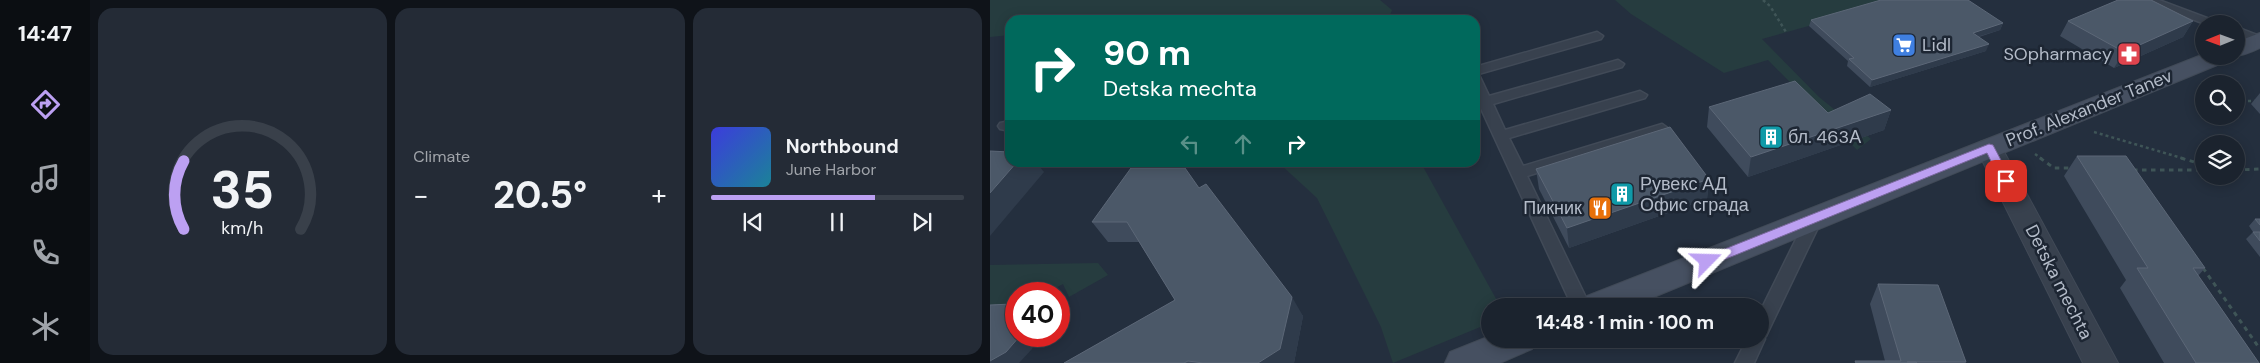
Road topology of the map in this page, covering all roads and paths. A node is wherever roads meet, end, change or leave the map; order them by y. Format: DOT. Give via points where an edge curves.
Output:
graph roads {
  1 [pos="1763,0"];
  2 [pos="1769,0"];
  3 [pos="2148,0"];
  4 [pos="1770,6"];
  5 [pos="2195,16"];
  6 [pos="1786,32"];
  7 [pos="2245,34"];
  8 [pos="1597,36"];
  9 [pos="2260,40"];
  10 [pos="2245,46"];
  11 [pos="1618,64"];
  12 [pos="2196,65"];
  13 [pos="1480,70"];
  14 [pos="1480,91"];
  15 [pos="1640,95"];
  16 [pos="2245,101"];
  17 [pos="2260,101"];
  18 [pos="1485,102"];
  19 [pos="2056,120"];
  20 [pos="1662,128"];
  21 [pos="1501,136"];
  22 [pos="2001,143"];
  23 [pos="2195,162"];
  24 [pos="2074,168"];
  25 [pos="2123,169"];
  26 [pos="2260,169"];
  27 [pos="2133,170"];
  28 [pos="2195,170"];
  29 [pos="2245,170"];
  30 [pos="1518,173"];
  31 [pos="2139,178"];
  32 [pos="1816,216"];
  33 [pos="2202,267"];
  34 [pos="1577,298"];
  35 [pos="1617,298"];
  36 [pos="1769,312"];
  37 [pos="1498,348"];
  38 [pos="1752,348"];
  39 [pos="2260,349"];
  40 [pos="1462,363"];
  41 [pos="1744,363"];
  42 [pos="2100,363"];
  1 -- 4 [label="path"];
  2 -- 4 [label="path"];
  3 -- 5 [label="lane"];
  4 -- 6 [label="path"];
  7 -- 9 [label="lane"];
  8 -- 13 [label="lane"];
  9 -- 10 [label="street"];
  11 -- 18 [label="lane"];
  12 -- 19 [label="street, Prof. Alexander Tanev"];
  14 -- 18 [label="lane"];
  15 -- 21 [label="lane"];
  16 -- 17 [label="path"];
  18 -- 21 [label="lane"];
  19 -- 22 [label="street, Prof. Alexander Tanev"];
  19 -- 23 [label="path"];
  20 -- 30 [label="lane"];
  21 -- 30 [label="lane"];
  22 -- 24 [label="path" via="2054,168"];
  22 -- 32 [label="street, Prof. Alexander Tanev"];
  22 -- 42 [label="street, Detska mechta"];
  25 -- 27 [label="path"];
  26 -- 29 [label="path"];
  27 -- 28 [label="path"];
  27 -- 31 [label="path"];
  30 -- 34 [label="lane"];
  32 -- 35 [label="street, Prof. Alexander Tanev"];
  32 -- 36 [label="lane"];
  33 -- 39 [label="path"];
  37 -- 40 [label="street"];
  38 -- 41 [label="lane"];
}
